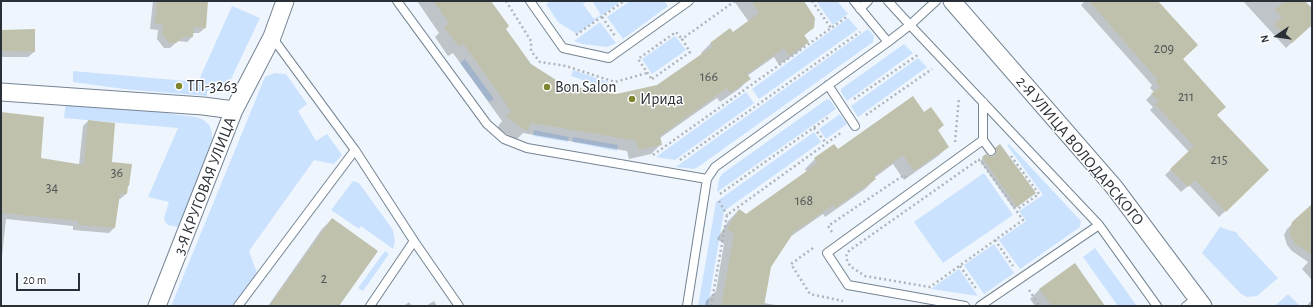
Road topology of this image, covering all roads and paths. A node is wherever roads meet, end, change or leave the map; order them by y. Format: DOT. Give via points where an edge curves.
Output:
graph roads {
  1 [pos="285,1"];
  2 [pos="397,1"];
  3 [pos="530,1"];
  4 [pos="624,1"];
  5 [pos="689,1"];
  6 [pos="735,1"];
  7 [pos="812,1"];
  8 [pos="854,1"];
  9 [pos="868,1"];
  10 [pos="888,1"];
  11 [pos="936,1"];
  12 [pos="952,1"];
  13 [pos="860,9"];
  14 [pos="852,14"];
  15 [pos="602,17"];
  16 [pos="910,25"];
  17 [pos="831,28"];
  18 [pos="863,30"];
  19 [pos="898,35"];
  20 [pos="272,37"];
  21 [pos="572,38"];
  22 [pos="682,40"];
  23 [pos="619,41"];
  24 [pos="888,42"];
  25 [pos="919,54"];
  26 [pos="923,59"];
  27 [pos="928,64"];
  28 [pos="932,68"];
  29 [pos="938,74"];
  30 [pos="828,85"];
  31 [pos="1,92"];
  32 [pos="959,96"];
  33 [pos="982,102"];
  34 [pos="843,107"];
  35 [pos="234,110"];
  36 [pos="855,125"];
  37 [pos="814,128"];
  38 [pos="983,140"];
  39 [pos="826,143"];
  40 [pos="955,144"];
  41 [pos="355,150"];
  42 [pos="1007,150"];
  43 [pos="991,151"];
  44 [pos="655,159"];
  45 [pos="675,163"];
  46 [pos="707,179"];
  47 [pos="910,182"];
  48 [pos="716,197"];
  49 [pos="1016,210"];
  50 [pos="1098,225"];
  51 [pos="833,234"];
  52 [pos="995,240"];
  53 [pos="414,242"];
  54 [pos="815,247"];
  55 [pos="960,266"];
  56 [pos="1017,271"];
  57 [pos="1027,288"];
  58 [pos="844,301"];
  59 [pos="1196,303"];
  60 [pos="983,304"];
  61 [pos="157,306"];
  62 [pos="238,306"];
  63 [pos="370,306"];
  64 [pos="459,306"];
  65 [pos="687,306"];
  66 [pos="711,306"];
  67 [pos="965,306"];
  68 [pos="1038,306"];
  69 [pos="1157,306"];
  1 -- 20 [label="street, 3-Я КРУГОВАЯ УЛИЦА"];
  2 -- 46 [label="lane" via="487,124 504,139 527,148"];
  3 -- 5 [label="lane" via="563,48 609,58"];
  4 -- 15 [label="path"];
  6 -- 22 [label="path"];
  7 -- 17 [label="path"];
  8 -- 13 [label="lane"];
  9 -- 13 [label="lane"];
  10 -- 16 [label="lane"];
  11 -- 16 [label="lane"];
  12 -- 59 [label="street, 2-Я УЛИЦА ВОЛОДАРСКОГО" via="1114,187"];
  13 -- 24 [label="lane"];
  14 -- 17 [label="path"];
  15 -- 21 [label="path"];
  15 -- 23 [label="path"];
  16 -- 19 [label="lane"];
  16 -- 33 [label="lane"];
  17 -- 44 [label="path" via="649,158"];
  18 -- 45 [label="path"];
  19 -- 24 [label="lane"];
  19 -- 25 [label="path"];
  20 -- 35 [label="street, 3-Я КРУГОВАЯ УЛИЦА"];
  20 -- 41 [label="lane"];
  22 -- 22 [label="path" via="676,32 638,59 652,79 690,52"];
  24 -- 30 [label="lane"];
  25 -- 26 [label="path"];
  25 -- 34 [label="path"];
  27 -- 28 [label="path"];
  28 -- 29 [label="path"];
  28 -- 36 [label="path"];
  30 -- 34 [label="lane"];
  30 -- 46 [label="lane" via="715,167"];
  31 -- 35 [label="street"];
  32 -- 40 [label="path"];
  33 -- 38 [label="lane"];
  33 -- 50 [label="lane"];
  34 -- 36 [label="lane"];
  34 -- 37 [label="path"];
  35 -- 61 [label="street, 3-Я КРУГОВАЯ УЛИЦА"];
  36 -- 39 [label="path"];
  37 -- 39 [label="path"];
  37 -- 48 [label="path"];
  38 -- 43 [label="lane"];
  38 -- 67 [label="lane" via="827,253 848,285"];
  39 -- 66 [label="path" via="727,215"];
  41 -- 53 [label="lane"];
  41 -- 62 [label="lane"];
  42 -- 49 [label="path" via="1039,194"];
  46 -- 65 [label="lane"];
  47 -- 51 [label="path" via="904,175 828,226"];
  49 -- 52 [label="path" via="1023,220"];
  49 -- 55 [label="path" via="978,160 850,250 846,258 850,266 865,276 930,287"];
  50 -- 60 [label="lane"];
  50 -- 69 [label="lane"];
  52 -- 55 [label="path"];
  52 -- 56 [label="path"];
  53 -- 63 [label="lane"];
  53 -- 64 [label="lane"];
  54 -- 58 [label="path" via="791,264 810,294"];
  55 -- 60 [label="path"];
  57 -- 68 [label="path"];
}
